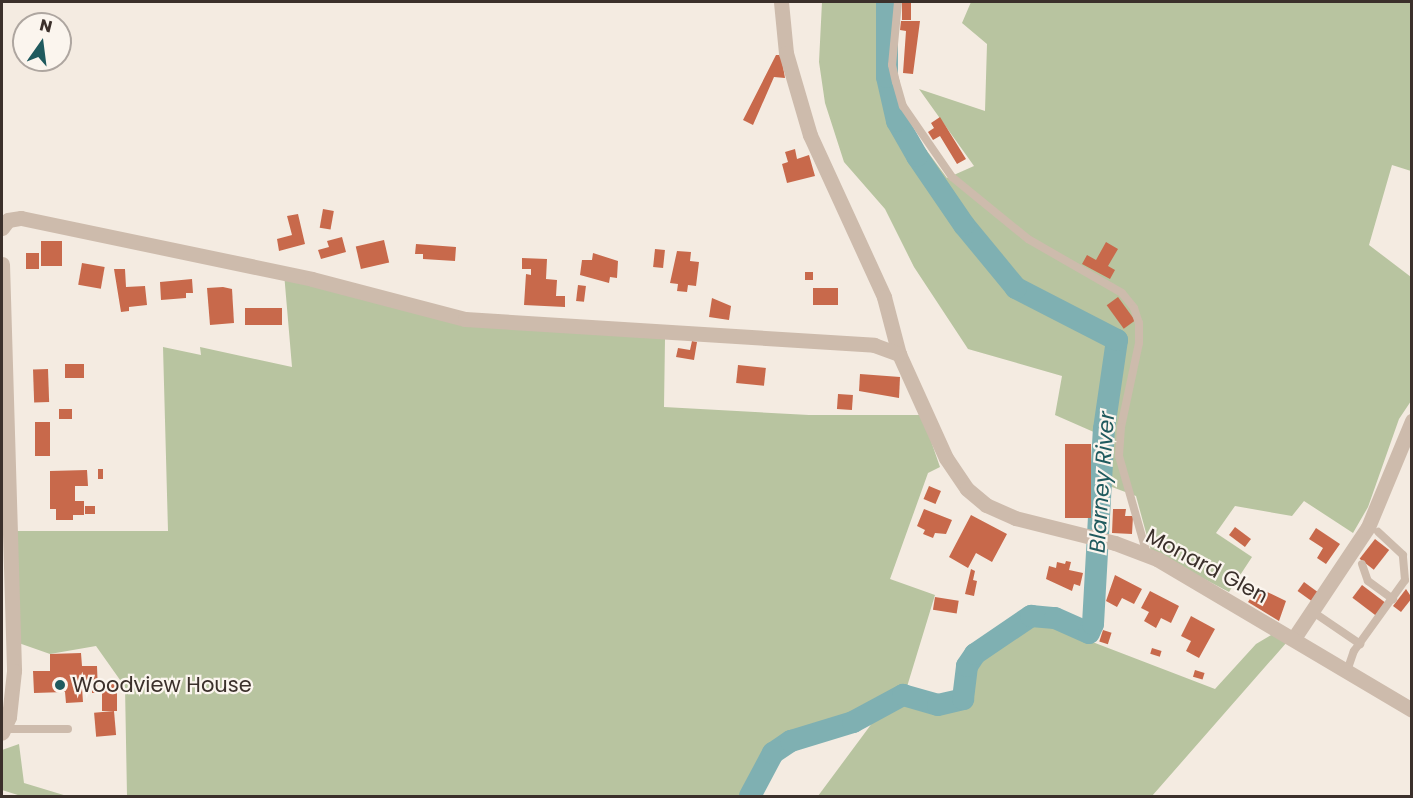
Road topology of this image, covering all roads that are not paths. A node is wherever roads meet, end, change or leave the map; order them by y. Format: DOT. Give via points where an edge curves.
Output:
graph roads {
  1 [pos="782,2"];
  2 [pos="898,2"];
  3 [pos="2,228"];
  4 [pos="2,264"];
  5 [pos="899,354"];
  6 [pos="1412,421"];
  7 [pos="1378,532"];
  8 [pos="1147,555"];
  9 [pos="1362,564"];
  10 [pos="1393,599"];
  11 [pos="1319,616"];
  12 [pos="1294,638"];
  13 [pos="1360,644"];
  14 [pos="1347,670"];
  15 [pos="1412,710"];
  16 [pos="68,729"];
  17 [pos="3,731"];
  1 -- 5 [label="street, Monard Glen" via="786,53 810,135 884,297"];
  2 -- 8 [label="lane" via="892,65 903,106 952,177 1028,239 1122,293 1134,308 1139,343 1119,456"];
  3 -- 5 [label="street" via="9,220 21,218 312,279 465,319 874,345"];
  4 -- 17 [label="street" via="14,671 9,717"];
  5 -- 8 [label="street, Monard Glen" via="946,458 967,489 992,508 1030,523 1115,543"];
  6 -- 12 [label="street" via="1368,527"];
  7 -- 10 [label="lane" via="1395,544 1406,563 1405,580"];
  8 -- 12 [label="street, Monard Glen"];
  9 -- 10 [label="lane" via="1368,581"];
  10 -- 13 [label="lane"];
  11 -- 13 [label="lane"];
  12 -- 14 [label="street, Monard Glen"];
  13 -- 14 [label="lane"];
  14 -- 15 [label="street, Monard Glen"];
  16 -- 17 [label="lane"];
}
